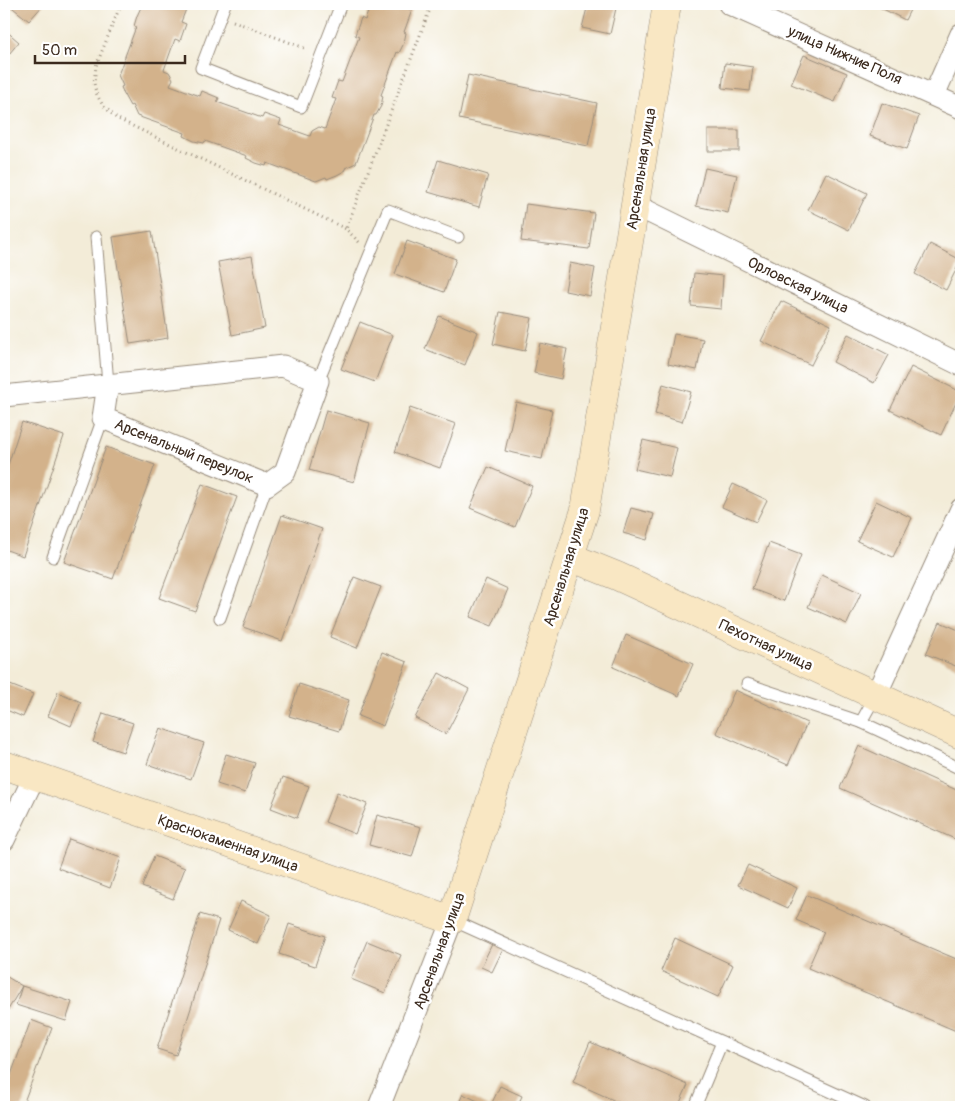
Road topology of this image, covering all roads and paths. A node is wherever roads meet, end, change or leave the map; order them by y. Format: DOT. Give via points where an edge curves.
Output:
graph roads {
  1 [pos="121,4"];
  2 [pos="226,4"];
  3 [pos="341,4"];
  4 [pos="432,4"];
  5 [pos="666,4"];
  6 [pos="743,6"];
  7 [pos="221,17"];
  8 [pos="961,34"];
  9 [pos="322,54"];
  10 [pos="934,95"];
  11 [pos="961,108"];
  12 [pos="635,205"];
  13 [pos="346,229"];
  14 [pos="96,238"];
  15 [pos="458,238"];
  16 [pos="369,257"];
  17 [pos="961,366"];
  18 [pos="318,381"];
  19 [pos="108,384"];
  20 [pos="4,396"];
  21 [pos="103,418"];
  22 [pos="267,484"];
  23 [pos="961,509"];
  24 [pos="54,557"];
  25 [pos="570,557"];
  26 [pos="220,618"];
  27 [pos="747,684"];
  28 [pos="876,695"];
  29 [pos="862,722"];
  30 [pos="961,735"];
  31 [pos="4,765"];
  32 [pos="961,769"];
  33 [pos="34,777"];
  34 [pos="4,840"];
  35 [pos="452,920"];
  36 [pos="722,1042"];
  37 [pos="379,1107"];
  38 [pos="695,1107"];
  39 [pos="865,1107"];
  1 -- 13 [label="path" via="96,66 94,83 102,104 116,118"];
  2 -- 7 [label="lane"];
  3 -- 9 [label="lane"];
  4 -- 13 [label="path"];
  5 -- 12 [label="street, Арсенальная улица"];
  6 -- 10 [label="street, улица Нижние Поля"];
  7 -- 9 [label="path"];
  7 -- 9 [label="lane" via="201,68 301,107"];
  8 -- 10 [label="street"];
  10 -- 11 [label="street, улица Нижние Поля"];
  12 -- 17 [label="street, Орловская улица"];
  12 -- 25 [label="street, Арсенальная улица" via="585,510"];
  13 -- 16 [label="path"];
  14 -- 19 [label="lane"];
  15 -- 16 [label="lane" via="388,210"];
  16 -- 18 [label="lane"];
  18 -- 19 [label="street" via="283,366"];
  18 -- 22 [label="street, Арсенальный переулок" via="285,472"];
  19 -- 20 [label="street"];
  19 -- 21 [label="street, Арсенальный переулок"];
  21 -- 22 [label="street, Арсенальный переулок"];
  21 -- 24 [label="lane"];
  22 -- 26 [label="lane"];
  23 -- 28 [label="street"];
  25 -- 28 [label="street, Пехотная улица"];
  25 -- 35 [label="street, Арсенальная улица"];
  27 -- 29 [label="lane"];
  28 -- 29 [label="lane"];
  28 -- 30 [label="street, Пехотная улица"];
  29 -- 32 [label="lane"];
  31 -- 33 [label="street, Краснокаменная улица"];
  33 -- 34 [label="street"];
  33 -- 35 [label="street, Краснокаменная улица"];
  35 -- 36 [label="lane"];
  35 -- 37 [label="street, Арсенальная улица"];
  36 -- 38 [label="lane"];
  36 -- 39 [label="lane"];
}
